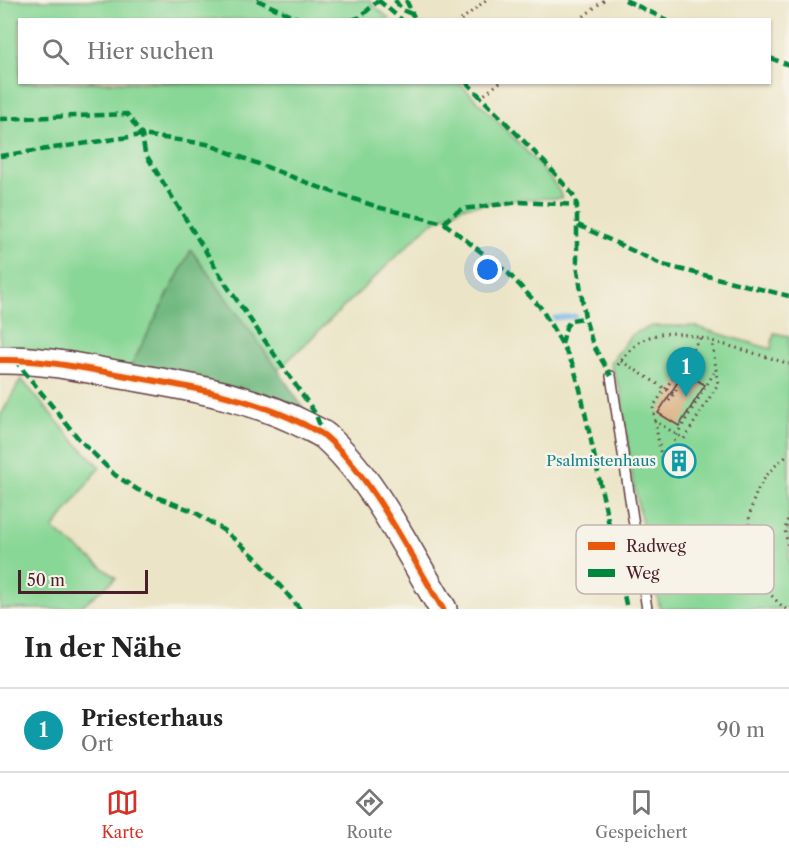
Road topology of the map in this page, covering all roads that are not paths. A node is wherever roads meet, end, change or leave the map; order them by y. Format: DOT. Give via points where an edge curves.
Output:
graph roads {
  1 [pos="0,360"];
  2 [pos="611,376"];
  3 [pos="634,525"];
  4 [pos="645,594"];
  5 [pos="443,609"];
  6 [pos="647,609"];
  1 -- 5 [label="street" via="94,370 244,400 324,435 380,504"];
  2 -- 3 [label="lane"];
  4 -- 6 [label="lane"];
}
